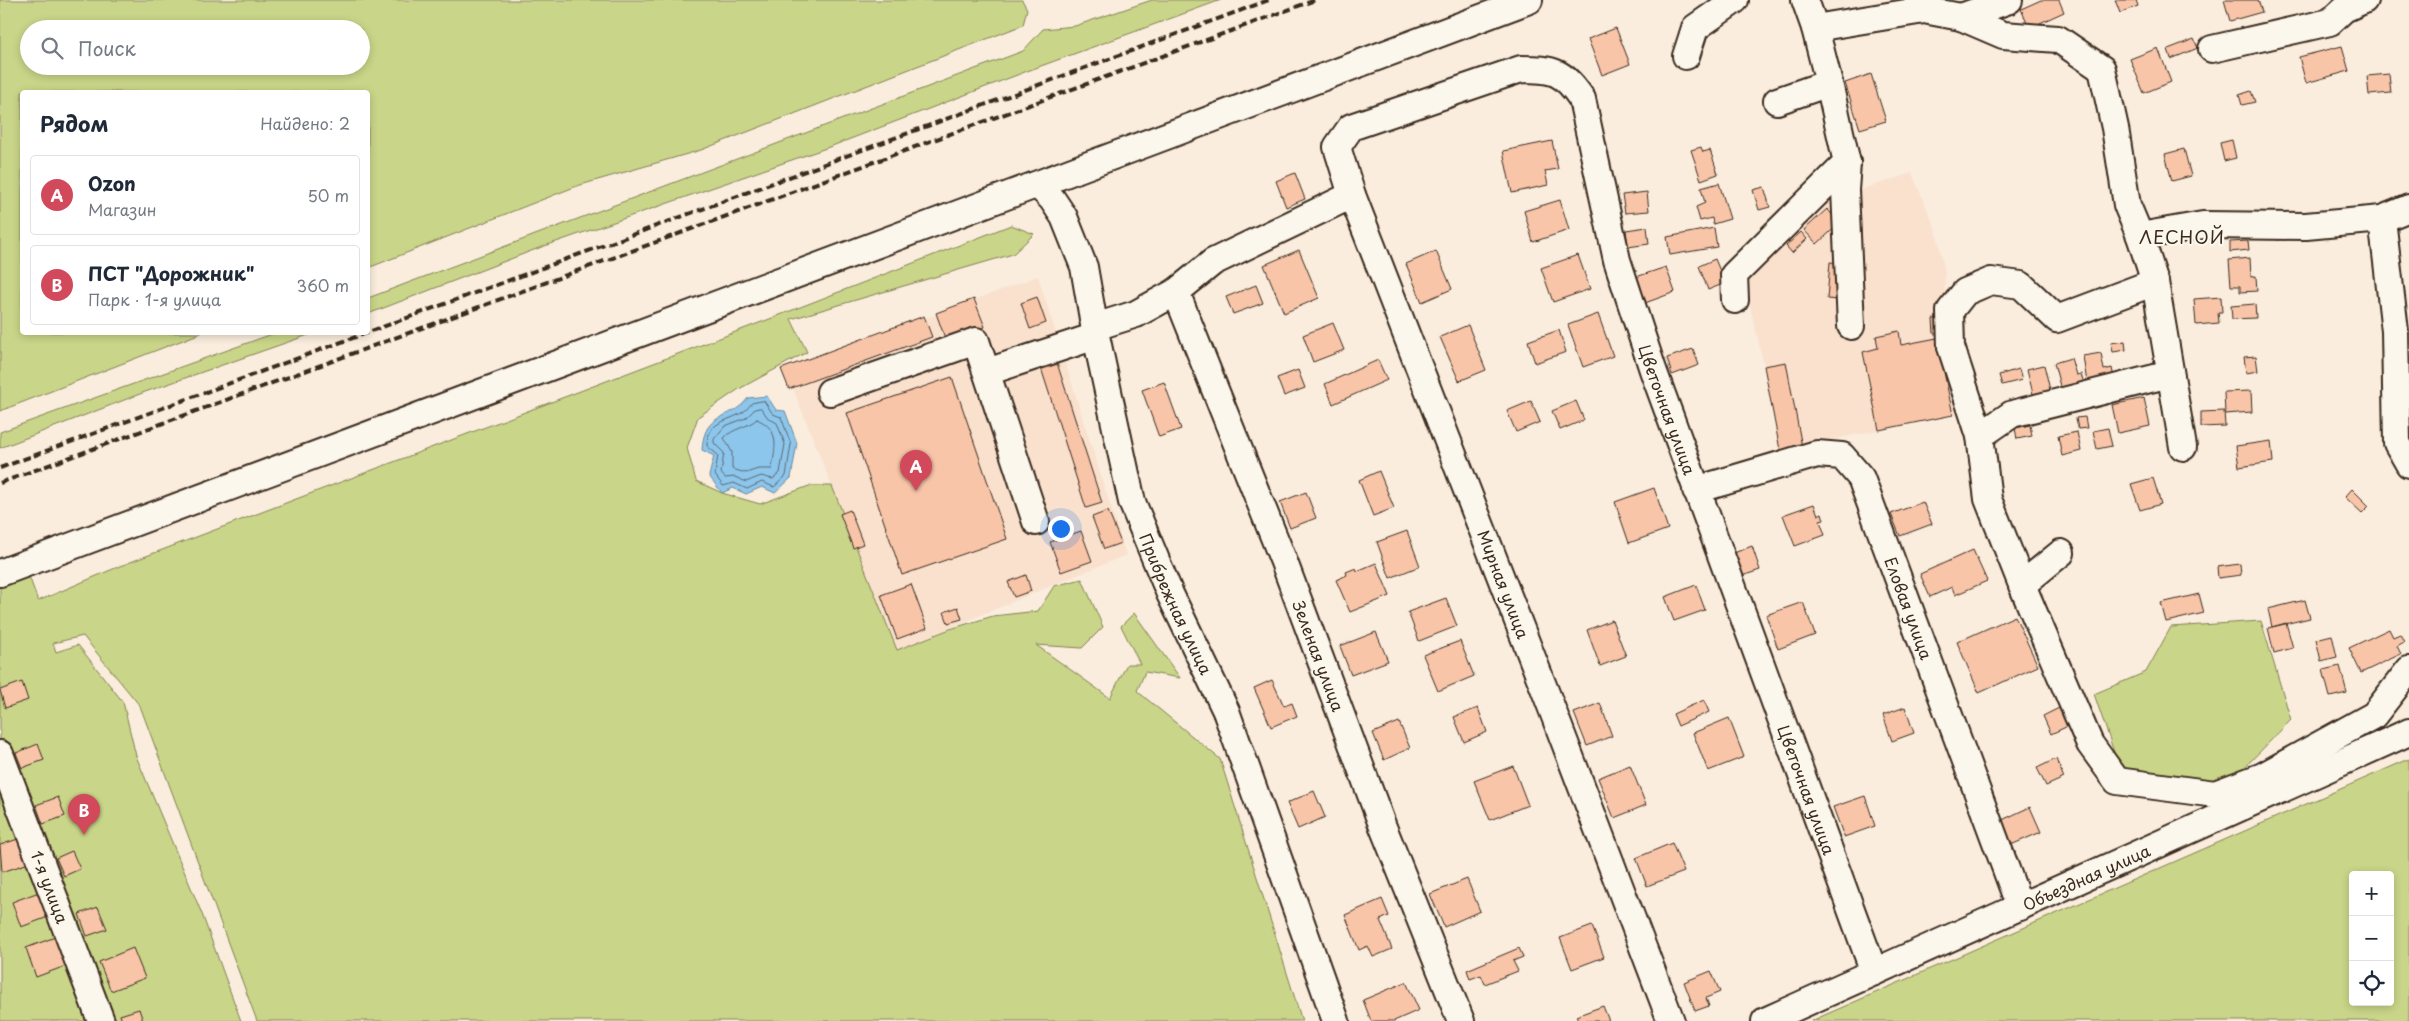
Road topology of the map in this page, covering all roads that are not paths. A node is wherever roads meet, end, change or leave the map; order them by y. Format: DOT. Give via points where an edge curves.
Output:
graph roads {
  1 [pos="1529,0"];
  2 [pos="1735,0"];
  3 [pos="1805,0"];
  4 [pos="2009,0"];
  5 [pos="2364,0"];
  6 [pos="1961,17"];
  7 [pos="1815,28"];
  8 [pos="2212,49"];
  9 [pos="1686,56"];
  10 [pos="1830,83"];
  11 [pos="1777,101"];
  12 [pos="1337,147"];
  13 [pos="1846,163"];
  14 [pos="1038,185"];
  15 [pos="1352,195"];
  16 [pos="2409,208"];
  17 [pos="2382,219"];
  18 [pos="2140,236"];
  19 [pos="2155,282"];
  20 [pos="1176,292"];
  21 [pos="1735,300"];
  22 [pos="1851,326"];
  23 [pos="1096,332"];
  24 [pos="987,372"];
  25 [pos="2170,374"];
  26 [pos="830,392"];
  27 [pos="1980,436"];
  28 [pos="2183,447"];
  29 [pos="2409,464"];
  30 [pos="1696,490"];
  31 [pos="1036,522"];
  32 [pos="2061,553"];
  33 [pos="0,573"];
  34 [pos="2022,585"];
  35 [pos="2409,670"];
  36 [pos="2409,732"];
  37 [pos="0,754"];
  38 [pos="2020,907"];
  39 [pos="1874,972"];
  40 [pos="101,1021"];
  41 [pos="1336,1021"];
  42 [pos="1461,1021"];
  43 [pos="1671,1021"];
  44 [pos="1765,1021"];
  1 -- 14 [label="street"];
  2 -- 9 [label="street" via="1695,28"];
  3 -- 7 [label="street"];
  4 -- 6 [label="street"];
  5 -- 8 [label="street" via="2330,22"];
  6 -- 7 [label="street" via="1924,10"];
  6 -- 18 [label="street" via="2002,34 2058,39 2102,69 2127,205"];
  7 -- 10 [label="street"];
  10 -- 11 [label="street"];
  10 -- 13 [label="street"];
  12 -- 15 [label="street, Мирная улица"];
  12 -- 30 [label="street, Цветочная улица" via="1352,128 1521,70 1549,69 1570,81 1582,99 1617,260"];
  13 -- 21 [label="street" via="1734,275"];
  13 -- 22 [label="street"];
  14 -- 23 [label="street, Прибрежная улица" via="1064,217 1077,246"];
  14 -- 33 [label="street"];
  15 -- 20 [label="street" via="1213,262"];
  15 -- 43 [label="street, Мирная улица"];
  16 -- 17 [label="street"];
  17 -- 18 [label="street" via="2306,226 2203,225"];
  17 -- 29 [label="street" via="2395,331 2397,443"];
  18 -- 19 [label="street"];
  19 -- 25 [label="street"];
  19 -- 27 [label="street" via="2057,319 2021,285 1991,281 1965,292 1950,311 1951,347"];
  20 -- 23 [label="street"];
  20 -- 42 [label="street, Зеленая улица"];
  23 -- 24 [label="street"];
  23 -- 41 [label="street, Прибрежная улица" via="1132,502 1170,594 1226,711"];
  24 -- 26 [label="street" via="976,341"];
  24 -- 31 [label="street"];
  25 -- 27 [label="street" via="2012,414"];
  25 -- 28 [label="street"];
  27 -- 34 [label="street" via="1988,499"];
  30 -- 38 [label="street, Еловая улица" via="1817,454 1842,456 1861,478"];
  30 -- 39 [label="street, Цветочная улица"];
  32 -- 34 [label="street"];
  34 -- 35 [label="street" via="2090,744 2117,781 2215,794 2263,776 2374,715"];
  36 -- 38 [label="street, Объездная улица"];
  37 -- 40 [label="street, 1-я улица"];
  38 -- 39 [label="street, Объездная улица"];
  39 -- 44 [label="street, Объездная улица"];
}
